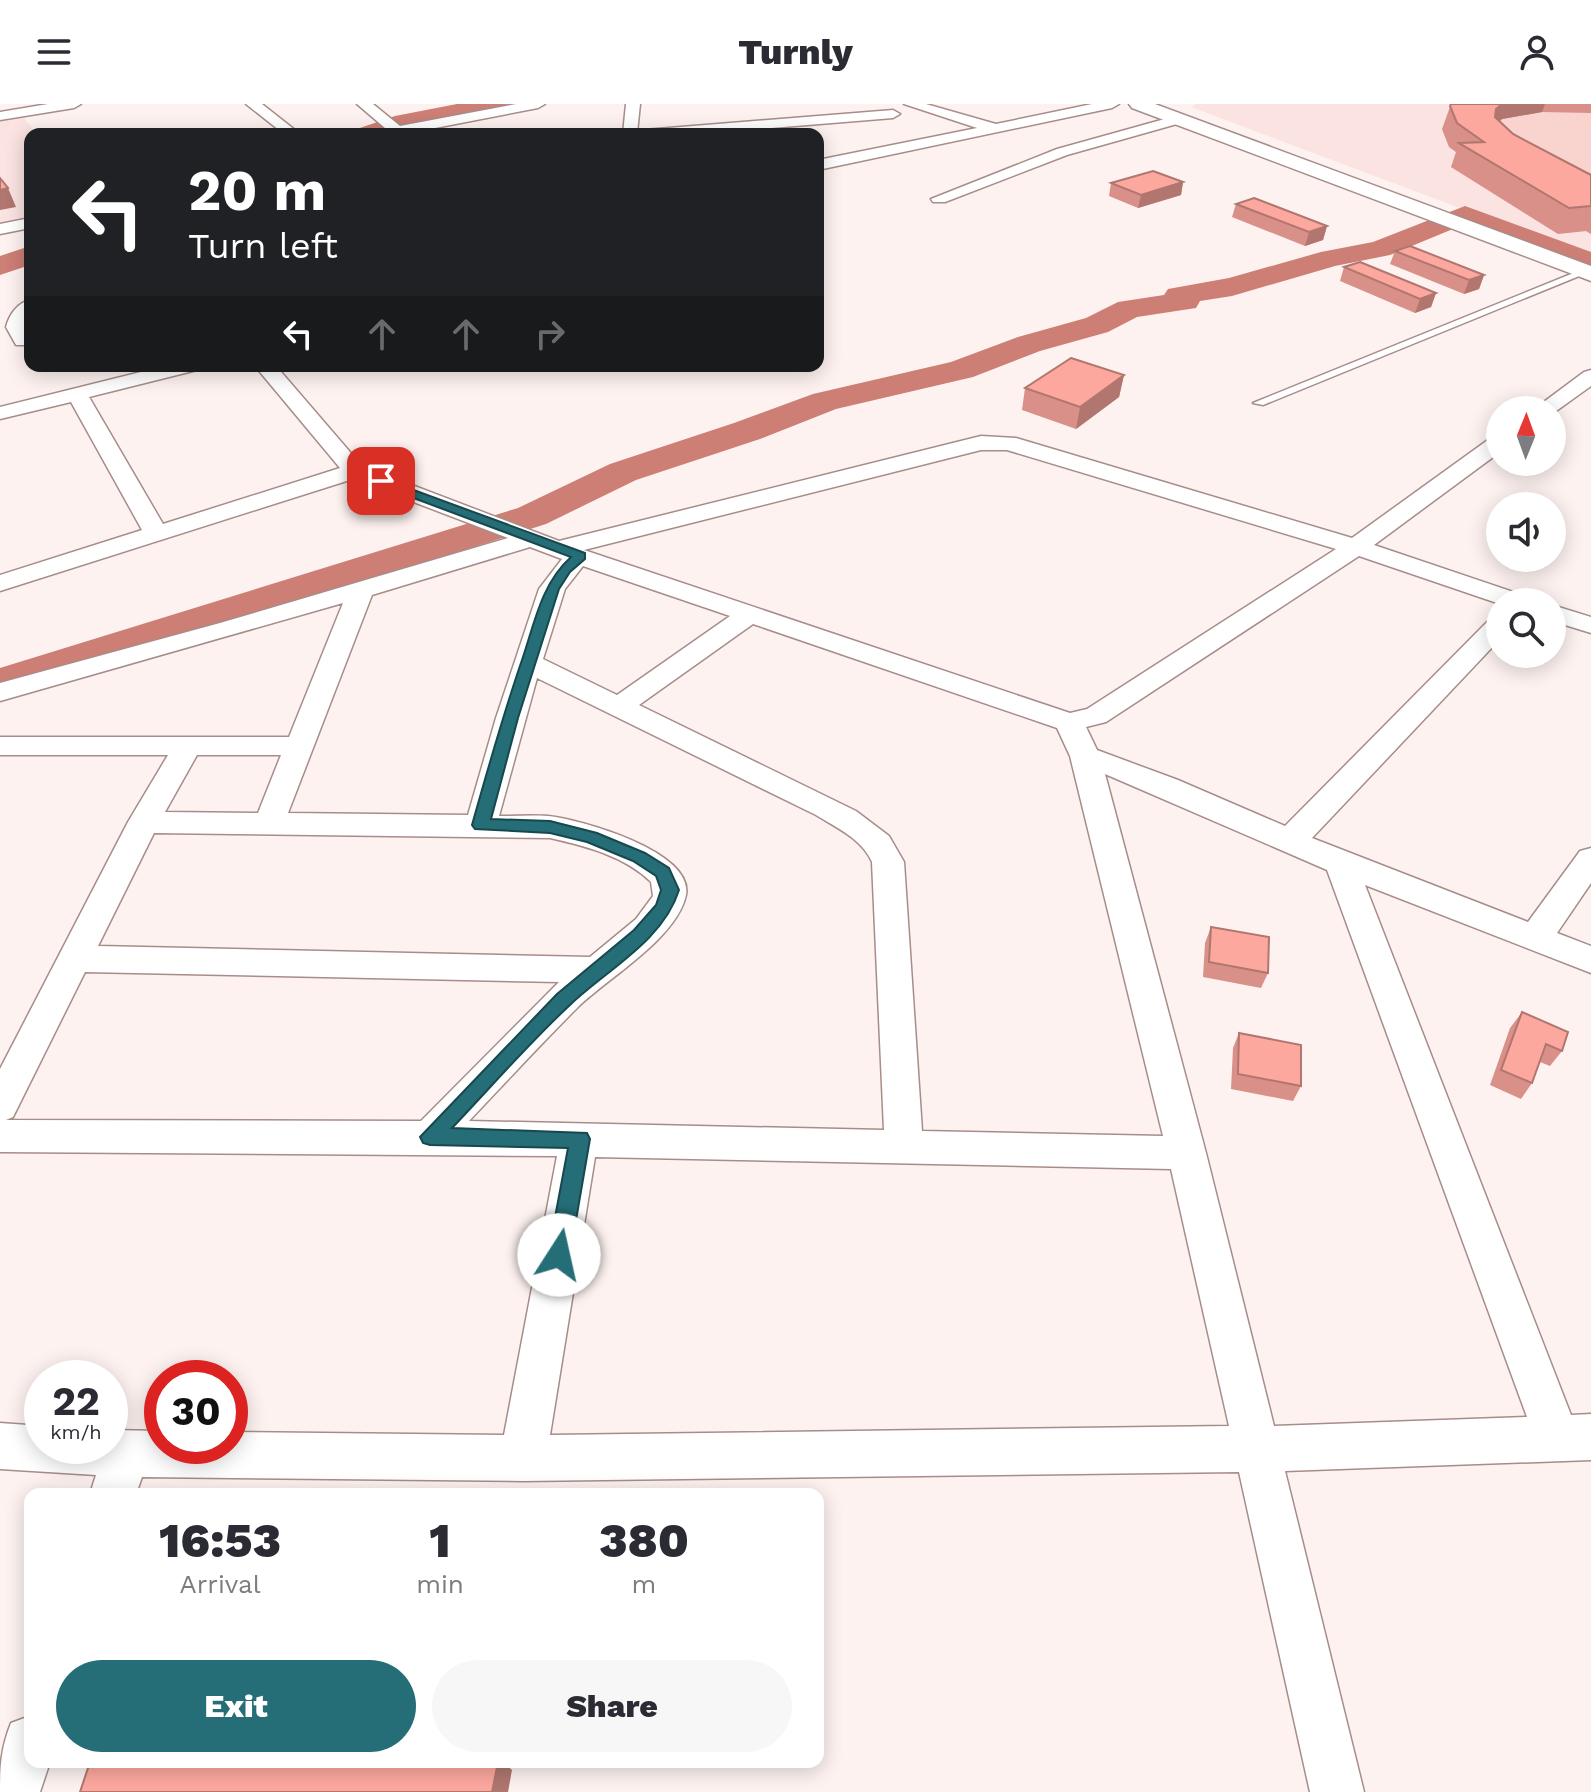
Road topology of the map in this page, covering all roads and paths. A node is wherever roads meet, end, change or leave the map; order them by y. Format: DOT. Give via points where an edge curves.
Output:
graph roads {
  1 [pos="74,104"];
  2 [pos="253,104"];
  3 [pos="393,104"];
  4 [pos="538,104"];
  5 [pos="633,104"];
  6 [pos="911,104"];
  7 [pos="1112,104"];
  8 [pos="1138,104"];
  9 [pos="366,106"];
  10 [pos="39,109"];
  11 [pos="0,114"];
  12 [pos="899,117"];
  13 [pos="1179,119"];
  14 [pos="285,128"];
  15 [pos="393,128"];
  16 [pos="413,128"];
  17 [pos="631,128"];
  18 [pos="734,128"];
  19 [pos="996,128"];
  20 [pos="941,139"];
  21 [pos="824,164"];
  22 [pos="939,199"];
  23 [pos="24,224"];
  24 [pos="0,229"];
  25 [pos="1588,273"];
  26 [pos="24,312"];
  27 [pos="24,338"];
  28 [pos="24,341"];
  29 [pos="0,346"];
  30 [pos="166,372"];
  31 [pos="270,372"];
  32 [pos="1591,376"];
  33 [pos="77,394"];
  34 [pos="1563,396"];
  35 [pos="1259,403"];
  36 [pos="0,413"];
  37 [pos="1486,452"];
  38 [pos="354,471"];
  39 [pos="157,535"];
  40 [pos="522,536"];
  41 [pos="1356,547"];
  42 [pos="569,553"];
  43 [pos="0,583"];
  44 [pos="361,590"];
  45 [pos="1486,591"];
  46 [pos="749,615"];
  47 [pos="1566,617"];
  48 [pos="1591,625"];
  49 [pos="1486,638"];
  50 [pos="529,663"];
  51 [pos="0,692"];
  52 [pos="619,706"];
  53 [pos="1069,722"];
  54 [pos="0,746"];
  55 [pos="188,746"];
  56 [pos="300,746"];
  57 [pos="1085,756"];
  58 [pos="144,822"];
  59 [pos="269,823"];
  60 [pos="481,825"];
  61 [pos="1289,842"];
  62 [pos="1591,859"];
  63 [pos="1340,863"];
  64 [pos="1535,938"];
  65 [pos="75,959"];
  66 [pos="1591,960"];
  67 [pos="599,970"];
  68 [pos="0,1106"];
  69 [pos="0,1136"];
  70 [pos="430,1137"];
  71 [pos="579,1139"];
  72 [pos="904,1144"];
  73 [pos="1187,1153"];
  74 [pos="1575,1438"];
  75 [pos="0,1446"];
  76 [pos="1258,1449"];
  77 [pos="523,1458"];
  78 [pos="119,1474"];
  79 [pos="24,1760"];
  80 [pos="13,1792"];
  81 [pos="1337,1792"];
  1 -- 10 [label="street"];
  2 -- 14 [label="street"];
  3 -- 9 [label="street"];
  4 -- 16 [label="street"];
  5 -- 17 [label="street"];
  6 -- 19 [label="street"];
  7 -- 19 [label="street"];
  8 -- 13 [label="street"];
  9 -- 15 [label="street"];
  10 -- 11 [label="street"];
  12 -- 18 [label="street"];
  12 -- 20 [label="street"];
  13 -- 22 [label="street" via="1062,152"];
  13 -- 25 [label="street"];
  19 -- 20 [label="street"];
  20 -- 21 [label="street"];
  23 -- 24 [label="street"];
  25 -- 35 [label="lane"];
  26 -- 27 [label="street" via="16,327"];
  28 -- 29 [label="street"];
  30 -- 33 [label="street"];
  31 -- 38 [label="street"];
  32 -- 34 [label="street"];
  33 -- 36 [label="street"];
  33 -- 39 [label="street"];
  37 -- 41 [label="street"];
  38 -- 39 [label="street"];
  38 -- 40 [label="street"];
  39 -- 43 [label="street"];
  40 -- 42 [label="street"];
  40 -- 44 [label="street"];
  41 -- 42 [label="street" via="994,442"];
  41 -- 45 [label="street"];
  41 -- 53 [label="street" via="1096,716"];
  42 -- 46 [label="street"];
  42 -- 50 [label="street"];
  44 -- 51 [label="street"];
  44 -- 56 [label="street"];
  46 -- 52 [label="street"];
  46 -- 53 [label="street"];
  47 -- 48 [label="street"];
  49 -- 61 [label="street"];
  50 -- 52 [label="street"];
  50 -- 60 [label="street"];
  52 -- 72 [label="street" via="827,808 884,849"];
  53 -- 57 [label="street"];
  54 -- 55 [label="street"];
  55 -- 56 [label="street"];
  55 -- 58 [label="street"];
  56 -- 59 [label="street"];
  57 -- 61 [label="street"];
  57 -- 73 [label="street"];
  58 -- 59 [label="street"];
  58 -- 65 [label="street"];
  59 -- 60 [label="street"];
  60 -- 67 [label="street" via="550,827 591,837 663,872 670,890 664,908"];
  61 -- 63 [label="street"];
  62 -- 64 [label="street"];
  63 -- 64 [label="street"];
  63 -- 74 [label="street"];
  64 -- 66 [label="street"];
  65 -- 67 [label="street"];
  65 -- 68 [label="street"];
  67 -- 70 [label="street"];
  69 -- 70 [label="street"];
  70 -- 71 [label="street"];
  71 -- 72 [label="street"];
  71 -- 77 [label="street"];
  72 -- 73 [label="street"];
  73 -- 76 [label="street"];
  74 -- 76 [label="street"];
  75 -- 78 [label="street"];
  76 -- 77 [label="street"];
  76 -- 81 [label="street"];
  77 -- 78 [label="street"];
  79 -- 80 [label="street"];
}
